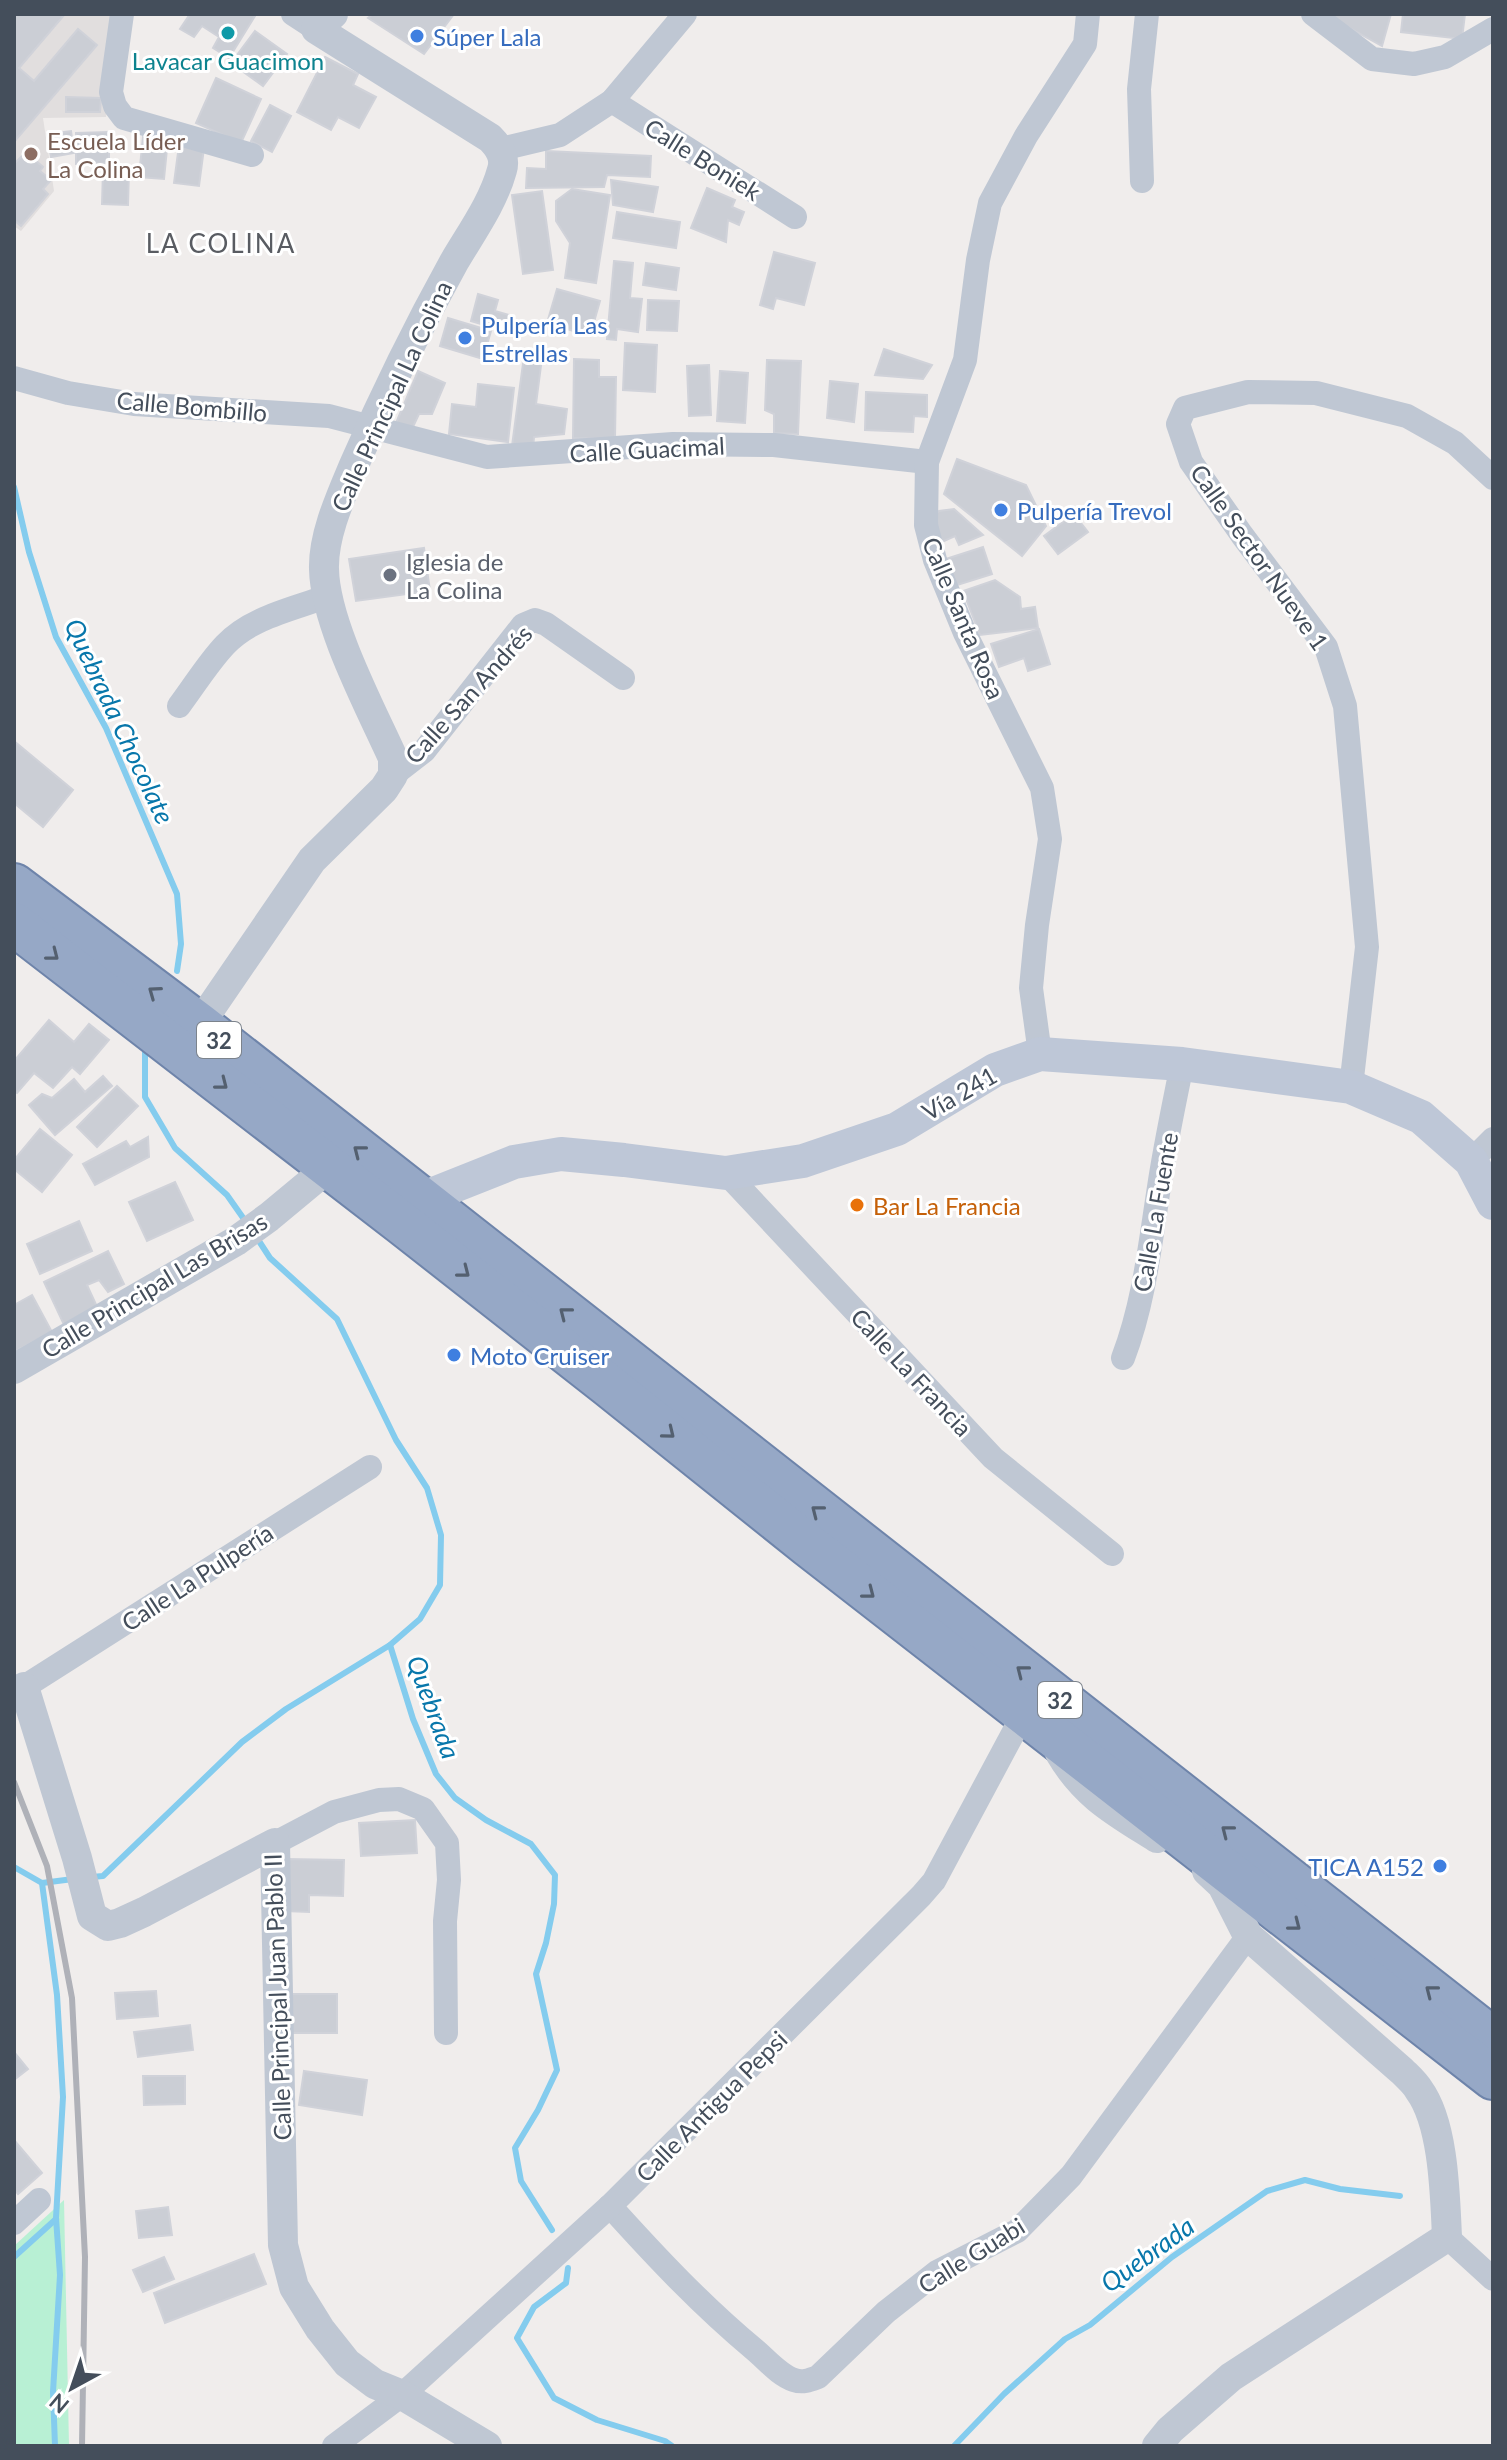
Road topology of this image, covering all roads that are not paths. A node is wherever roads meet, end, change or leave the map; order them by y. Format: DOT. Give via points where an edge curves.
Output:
graph roads {
  1 [pos="122,14"];
  2 [pos="685,14"];
  3 [pos="1088,14"];
  4 [pos="1147,14"];
  5 [pos="1313,14"];
  6 [pos="314,19"];
  7 [pos="1493,29"];
  8 [pos="612,101"];
  9 [pos="501,149"];
  10 [pos="252,155"];
  11 [pos="1142,181"];
  12 [pos="795,217"];
  13 [pos="14,378"];
  14 [pos="370,427"];
  15 [pos="927,462"];
  16 [pos="1493,478"];
  17 [pos="328,596"];
  18 [pos="623,678"];
  19 [pos="179,706"];
  20 [pos="393,775"];
  21 [pos="14,885"];
  22 [pos="14,924"];
  23 [pos="190,1039"];
  24 [pos="1040,1054"];
  25 [pos="1182,1064"];
  26 [pos="1351,1087"];
  27 [pos="1482,1150"];
  28 [pos="328,1168"];
  29 [pos="726,1173"];
  30 [pos="1493,1203"];
  31 [pos="412,1211"];
  32 [pos="1123,1358"];
  33 [pos="14,1369"];
  34 [pos="370,1467"];
  35 [pos="1112,1554"];
  36 [pos="17,1682"];
  37 [pos="1036,1723"];
  38 [pos="275,1843"];
  39 [pos="1248,1936"];
  40 [pos="446,2033"];
  41 [pos="1493,2039"];
  42 [pos="1493,2078"];
  43 [pos="39,2200"];
  44 [pos="610,2206"];
  45 [pos="14,2223"];
  46 [pos="1447,2237"];
  47 [pos="1493,2279"];
  48 [pos="402,2395"];
  49 [pos="334,2446"];
  50 [pos="487,2446"];
  51 [pos="1157,2446"];
  1 -- 10 [label="street" via="111,92 124,118"];
  2 -- 8 [label="street"];
  3 -- 15 [label="street, Calle Santa Rosa" via="1085,44 990,203 965,360"];
  4 -- 11 [label="street" via="1139,89"];
  5 -- 7 [label="street" via="1372,59 1414,64 1445,57"];
  6 -- 9 [label="street"];
  8 -- 9 [label="street" via="560,135"];
  8 -- 12 [label="street, Calle Boniek"];
  9 -- 14 [label="street, Calle Principal La Colina" via="504,167 495,190"];
  13 -- 14 [label="street, Calle Bombillo" via="134,404 329,416"];
  14 -- 15 [label="street, Calle Guacimal" via="487,457 673,444 774,445"];
  14 -- 17 [label="street, Calle Principal La Colina" via="333,515 324,569"];
  15 -- 24 [label="street, Calle Santa Rosa" via="926,525 935,560 1042,788 1050,839 1031,988"];
  16 -- 26 [label="street, Calle Sector Nueve 1" via="1455,443 1407,416 1316,393 1248,392 1185,408 1178,424 1191,462 1326,647 1345,706 1367,947"];
  17 -- 19 [label="street" via="242,630 225,644"];
  17 -- 20 [label="street, Calle Principal La Colina" via="350,663 393,758"];
  18 -- 20 [label="street, Calle San Andrés" via="546,624 535,620 523,625 424,751"];
  20 -- 23 [label="street" via="312,860"];
  23 -- 21 [label="highway, 32, one-way"];
  22 -- 23 [label="highway, 32, one-way"];
  23 -- 28 [label="highway, 32, one-way"];
  31 -- 23 [label="highway, 32, one-way"];
  24 -- 25 [label="main road, Vía 241"];
  24 -- 29 [label="main road, Vía 241" via="995,1070 897,1129 803,1161"];
  25 -- 26 [label="main road, Vía 241"];
  25 -- 32 [label="street, Calle La Fuente" via="1134,1329"];
  26 -- 27 [label="main road, Vía 241"];
  27 -- 30 [label="main road, Vía 241"];
  28 -- 31 [label="highway, 32"];
  28 -- 33 [label="street, Calle Principal Las Brisas" via="236,1241"];
  29 -- 31 [label="main road, Vía 241" via="561,1154 514,1162"];
  29 -- 35 [label="street, Calle La Francia" via="993,1458"];
  31 -- 37 [label="highway, 32, one-way" via="808,1545"];
  41 -- 31 [label="highway, 32, one-way"];
  34 -- 36 [label="street, Calle La Pulpería"];
  36 -- 38 [label="street, Calle Principal Juan Pablo II" via="92,1916 108,1926"];
  37 -- 39 [label="street" via="1084,1788 1201,1865 1222,1885"];
  37 -- 42 [label="highway, 32, one-way"];
  37 -- 44 [label="street, Calle Antigua Pepsi" via="934,1881"];
  38 -- 40 [label="street" via="334,1812 379,1800 399,1799 423,1809 447,1843"];
  38 -- 48 [label="street, Calle Principal Juan Pablo II" via="283,2245 294,2287 320,2329 347,2363 375,2384"];
  39 -- 44 [label="street, Calle Guabi" via="1071,2176 1038,2211 1017,2231 937,2272 818,2377 797,2381 785,2375 677,2279"];
  39 -- 46 [label="street" via="1420,2091 1437,2137"];
  43 -- 45 [label="street"];
  44 -- 48 [label="street, Calle Antigua Pepsi"];
  46 -- 47 [label="street"];
  46 -- 51 [label="street" via="1231,2377"];
  48 -- 49 [label="street, Calle Antigua Pepsi"];
  48 -- 50 [label="street, Calle Principal Juan Pablo II"];
}
